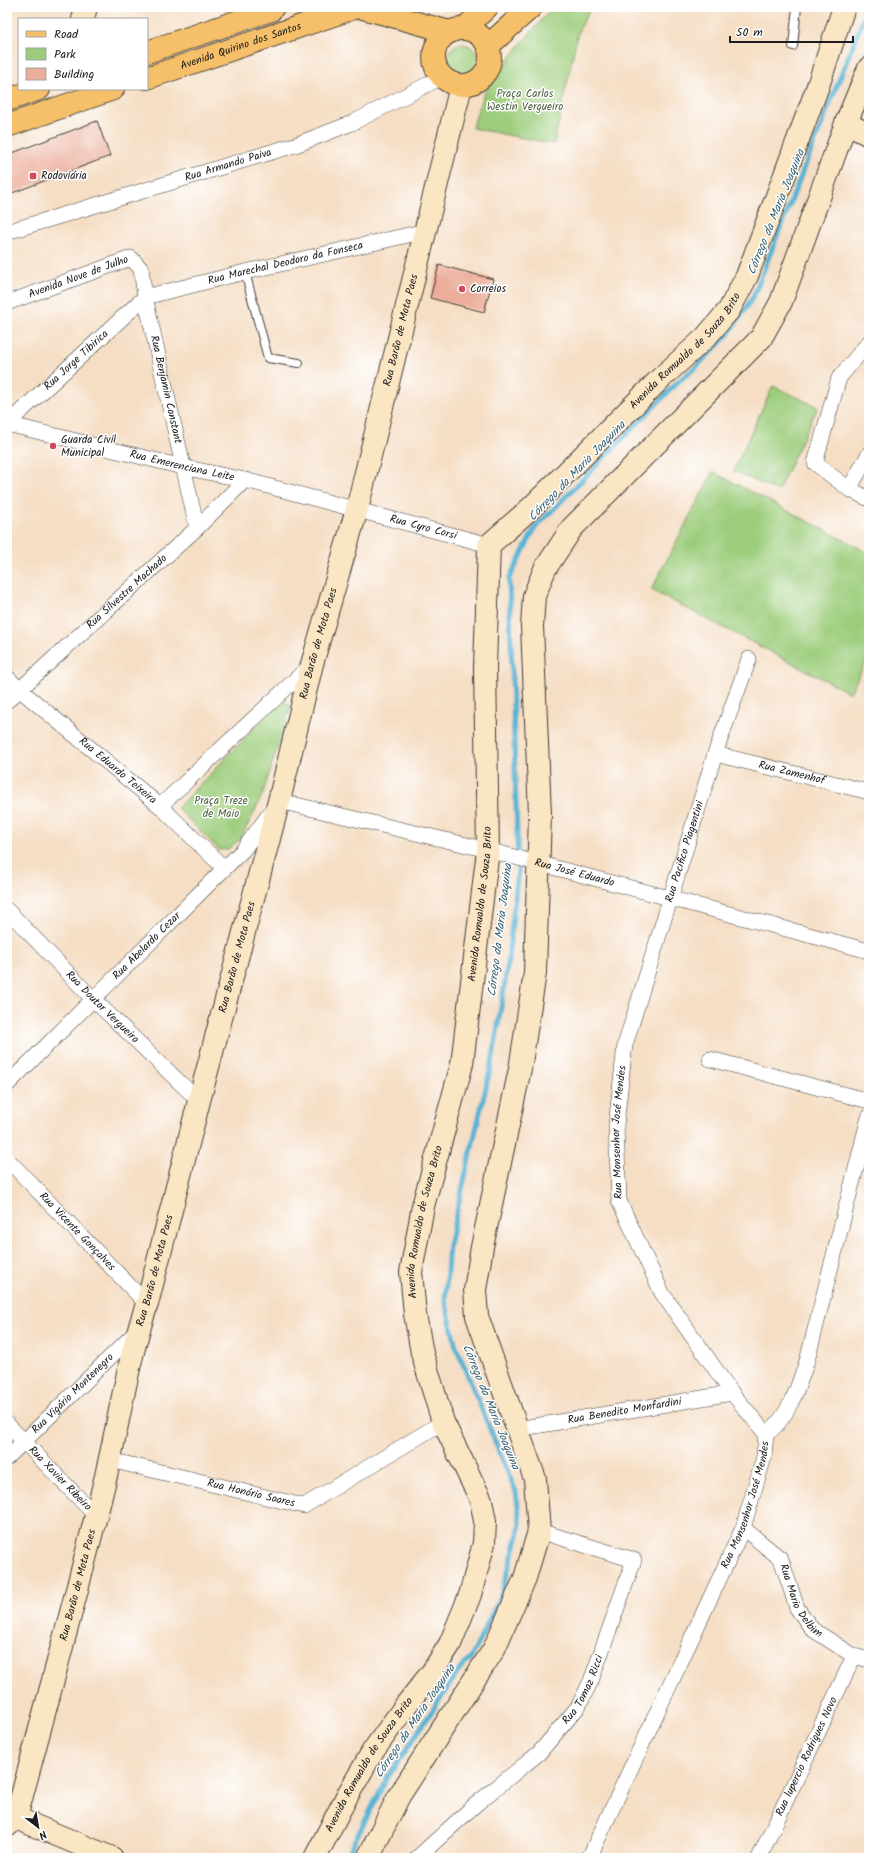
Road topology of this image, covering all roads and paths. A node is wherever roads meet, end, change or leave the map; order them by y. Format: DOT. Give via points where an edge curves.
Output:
graph roads {
  1 [pos="86,7"];
  2 [pos="273,7"];
  3 [pos="358,7"];
  4 [pos="472,7"];
  5 [pos="487,7"];
  6 [pos="531,7"];
  7 [pos="797,7"];
  8 [pos="844,7"];
  9 [pos="83,18"];
  10 [pos="457,30"];
  11 [pos="488,46"];
  12 [pos="792,46"];
  13 [pos="148,52"];
  14 [pos="869,68"];
  15 [pos="442,77"];
  16 [pos="148,78"];
  17 [pos="461,86"];
  18 [pos="36,90"];
  19 [pos="106,90"];
  20 [pos="78,94"];
  21 [pos="863,99"];
  22 [pos="7,100"];
  23 [pos="846,123"];
  24 [pos="7,126"];
  25 [pos="869,136"];
  26 [pos="426,231"];
  27 [pos="7,232"];
  28 [pos="245,272"];
  29 [pos="145,297"];
  30 [pos="7,303"];
  31 [pos="869,342"];
  32 [pos="299,363"];
  33 [pos="7,424"];
  34 [pos="869,454"];
  35 [pos="183,467"];
  36 [pos="245,480"];
  37 [pos="849,488"];
  38 [pos="869,499"];
  39 [pos="357,509"];
  40 [pos="197,528"];
  41 [pos="489,545"];
  42 [pos="749,659"];
  43 [pos="312,664"];
  44 [pos="7,677"];
  45 [pos="19,689"];
  46 [pos="7,701"];
  47 [pos="715,754"];
  48 [pos="869,792"];
  49 [pos="279,801"];
  50 [pos="160,806"];
  51 [pos="488,850"];
  52 [pos="537,863"];
  53 [pos="224,868"];
  54 [pos="670,898"];
  55 [pos="7,910"];
  56 [pos="869,951"];
  57 [pos="93,999"];
  58 [pos="625,1045"];
  59 [pos="710,1059"];
  60 [pos="7,1085"];
  61 [pos="199,1101"];
  62 [pos="869,1101"];
  63 [pos="869,1117"];
  64 [pos="7,1159"];
  65 [pos="147,1304"];
  66 [pos="138,1330"];
  67 [pos="732,1393"];
  68 [pos="443,1422"];
  69 [pos="7,1424"];
  70 [pos="517,1429"];
  71 [pos="766,1434"];
  72 [pos="24,1442"];
  73 [pos="7,1458"];
  74 [pos="110,1460"];
  75 [pos="96,1516"];
  76 [pos="743,1528"];
  77 [pos="539,1531"];
  78 [pos="854,1656"];
  79 [pos="869,1660"];
  80 [pos="10,1818"];
  81 [pos="112,1858"];
  82 [pos="315,1858"];
  83 [pos="368,1858"];
  84 [pos="417,1858"];
  85 [pos="589,1858"];
  86 [pos="759,1858"];
  1 -- 9 [label="main road"];
  2 -- 13 [label="main road" via="271,10"];
  3 -- 10 [label="main road"];
  3 -- 16 [label="main road, Avenida Quirino dos Santos"];
  4 -- 10 [label="main road"];
  5 -- 10 [label="main road"];
  6 -- 11 [label="main road"];
  7 -- 12 [label="lane"];
  8 -- 41 [label="main road, Avenida Romualdo de Souza Brito" via="818,86 747,276 729,310 705,338"];
  10 -- 11 [label="main road" via="479,34"];
  10 -- 15 [label="main road" via="442,37 434,52 436,70"];
  11 -- 17 [label="main road" via="489,65 485,73 475,82"];
  14 -- 21 [label="main road"];
  15 -- 17 [label="main road"];
  15 -- 27 [label="street, Rua Armando Paiva" via="352,122 298,144"];
  17 -- 26 [label="main road, Rua Barão de Mota Paes"];
  18 -- 22 [label="main road"];
  19 -- 20 [label="main road"];
  20 -- 24 [label="main road"];
  21 -- 23 [label="main road"];
  23 -- 25 [label="main road"];
  23 -- 52 [label="main road" via="781,302 761,338 572,528 545,568 534,596 532,626 540,814"];
  26 -- 28 [label="street, Rua Marechal Deodoro da Fonseca"];
  26 -- 39 [label="main road, Rua Barão de Mota Paes"];
  28 -- 29 [label="street, Rua Marechal Deodoro da Fonseca"];
  28 -- 32 [label="lane" via="268,358"];
  29 -- 30 [label="street, Avenida Nove de Julho" via="141,270 131,258"];
  29 -- 33 [label="street, Rua Jorge Tibirica"];
  29 -- 35 [label="street, Rua Benjamin Constant"];
  31 -- 37 [label="street" via="839,378 815,463"];
  33 -- 35 [label="street, Rua Emerenciana Leite"];
  34 -- 37 [label="street"];
  35 -- 36 [label="street, Rua Emerenciana Leite"];
  35 -- 40 [label="street, Rua Benjamin Constant"];
  36 -- 39 [label="street, Rua Emerenciana Leite"];
  36 -- 40 [label="street, Rua Silvestre Machado"];
  37 -- 38 [label="street"];
  39 -- 41 [label="street, Rua Cyro Corsi"];
  39 -- 43 [label="main road, Rua Barão de Mota Paes"];
  40 -- 45 [label="street, Rua Silvestre Machado"];
  41 -- 51 [label="main road, Avenida Romualdo de Souza Brito" via="485,668"];
  42 -- 47 [label="street, Rua Pacifico Piagentini"];
  43 -- 49 [label="main road, Rua Barão de Mota Paes"];
  43 -- 50 [label="street"];
  44 -- 45 [label="street, Rua Eduardo Teixeira"];
  45 -- 46 [label="street, Rua Silvestre Machado"];
  45 -- 50 [label="street, Rua Eduardo Teixeira"];
  47 -- 48 [label="street, Rua Zamenhof"];
  47 -- 54 [label="street, Rua Pacifico Piagentini"];
  49 -- 51 [label="street, Rua José Eduardo"];
  49 -- 53 [label="street, Rua Abelardo Cezar" via="243,850"];
  49 -- 61 [label="main road, Rua Barão de Mota Paes"];
  50 -- 53 [label="street, Rua Eduardo Teixeira"];
  51 -- 52 [label="street, Rua José Eduardo"];
  51 -- 68 [label="main road, Avenida Romualdo de Souza Brito" via="462,1064 423,1206 411,1272 422,1353"];
  52 -- 54 [label="street, Rua José Eduardo"];
  52 -- 70 [label="main road" via="535,973 520,1069 475,1290 477,1316"];
  53 -- 57 [label="street, Rua Abelardo Cezar"];
  54 -- 56 [label="street, Rua José Eduardo"];
  54 -- 58 [label="street, Rua Pacifico Piagentini"];
  55 -- 57 [label="street, Rua Doutor Vergueiro"];
  57 -- 60 [label="street, Rua Abelardo Cezar"];
  57 -- 61 [label="street, Rua Doutor Vergueiro"];
  58 -- 67 [label="street, Rua Monsenhor José Mendes" via="616,1125 620,1201 662,1293"];
  59 -- 62 [label="street"];
  61 -- 65 [label="main road, Rua Barão de Mota Paes"];
  63 -- 71 [label="street" via="807,1361 797,1391 775,1429"];
  64 -- 65 [label="street, Rua Vicente Gonçalves"];
  65 -- 66 [label="main road, Rua Barão de Mota Paes"];
  66 -- 72 [label="street, Rua Vigário Montenegro"];
  66 -- 74 [label="main road, Rua Barão de Mota Paes"];
  67 -- 70 [label="street, Rua Benedito Monfardini"];
  67 -- 71 [label="street, Rua Monsenhor José Mendes"];
  68 -- 74 [label="street, Rua Honório Soares" via="304,1506"];
  68 -- 82 [label="main road, Avenida Romualdo de Souza Brito" via="481,1500 486,1521 479,1567 450,1644 373,1751"];
  69 -- 72 [label="street, Rua Xavier Ribeiro"];
  70 -- 77 [label="main road" via="535,1479"];
  71 -- 76 [label="street, Rua Monsenhor José Mendes" via="764,1457"];
  72 -- 73 [label="street, Rua Vigário Montenegro"];
  72 -- 75 [label="street, Rua Xavier Ribeiro"];
  74 -- 75 [label="main road, Rua Barão de Mota Paes"];
  75 -- 80 [label="main road, Rua Barão de Mota Paes"];
  76 -- 78 [label="street, Rua Mario Delbim" via="781,1559 797,1608 812,1629"];
  76 -- 85 [label="street, Rua Monsenhor José Mendes"];
  77 -- 83 [label="main road" via="525,1578 494,1649 399,1796"];
  77 -- 84 [label="street, Rua Tomaz Ricci" via="634,1560 591,1681 578,1707 539,1753 475,1805"];
  78 -- 79 [label="street, Rua Mario Delbim"];
  78 -- 86 [label="street, Rua lupercio Rodrigues Novo"];
  80 -- 81 [label="main road"];
}
